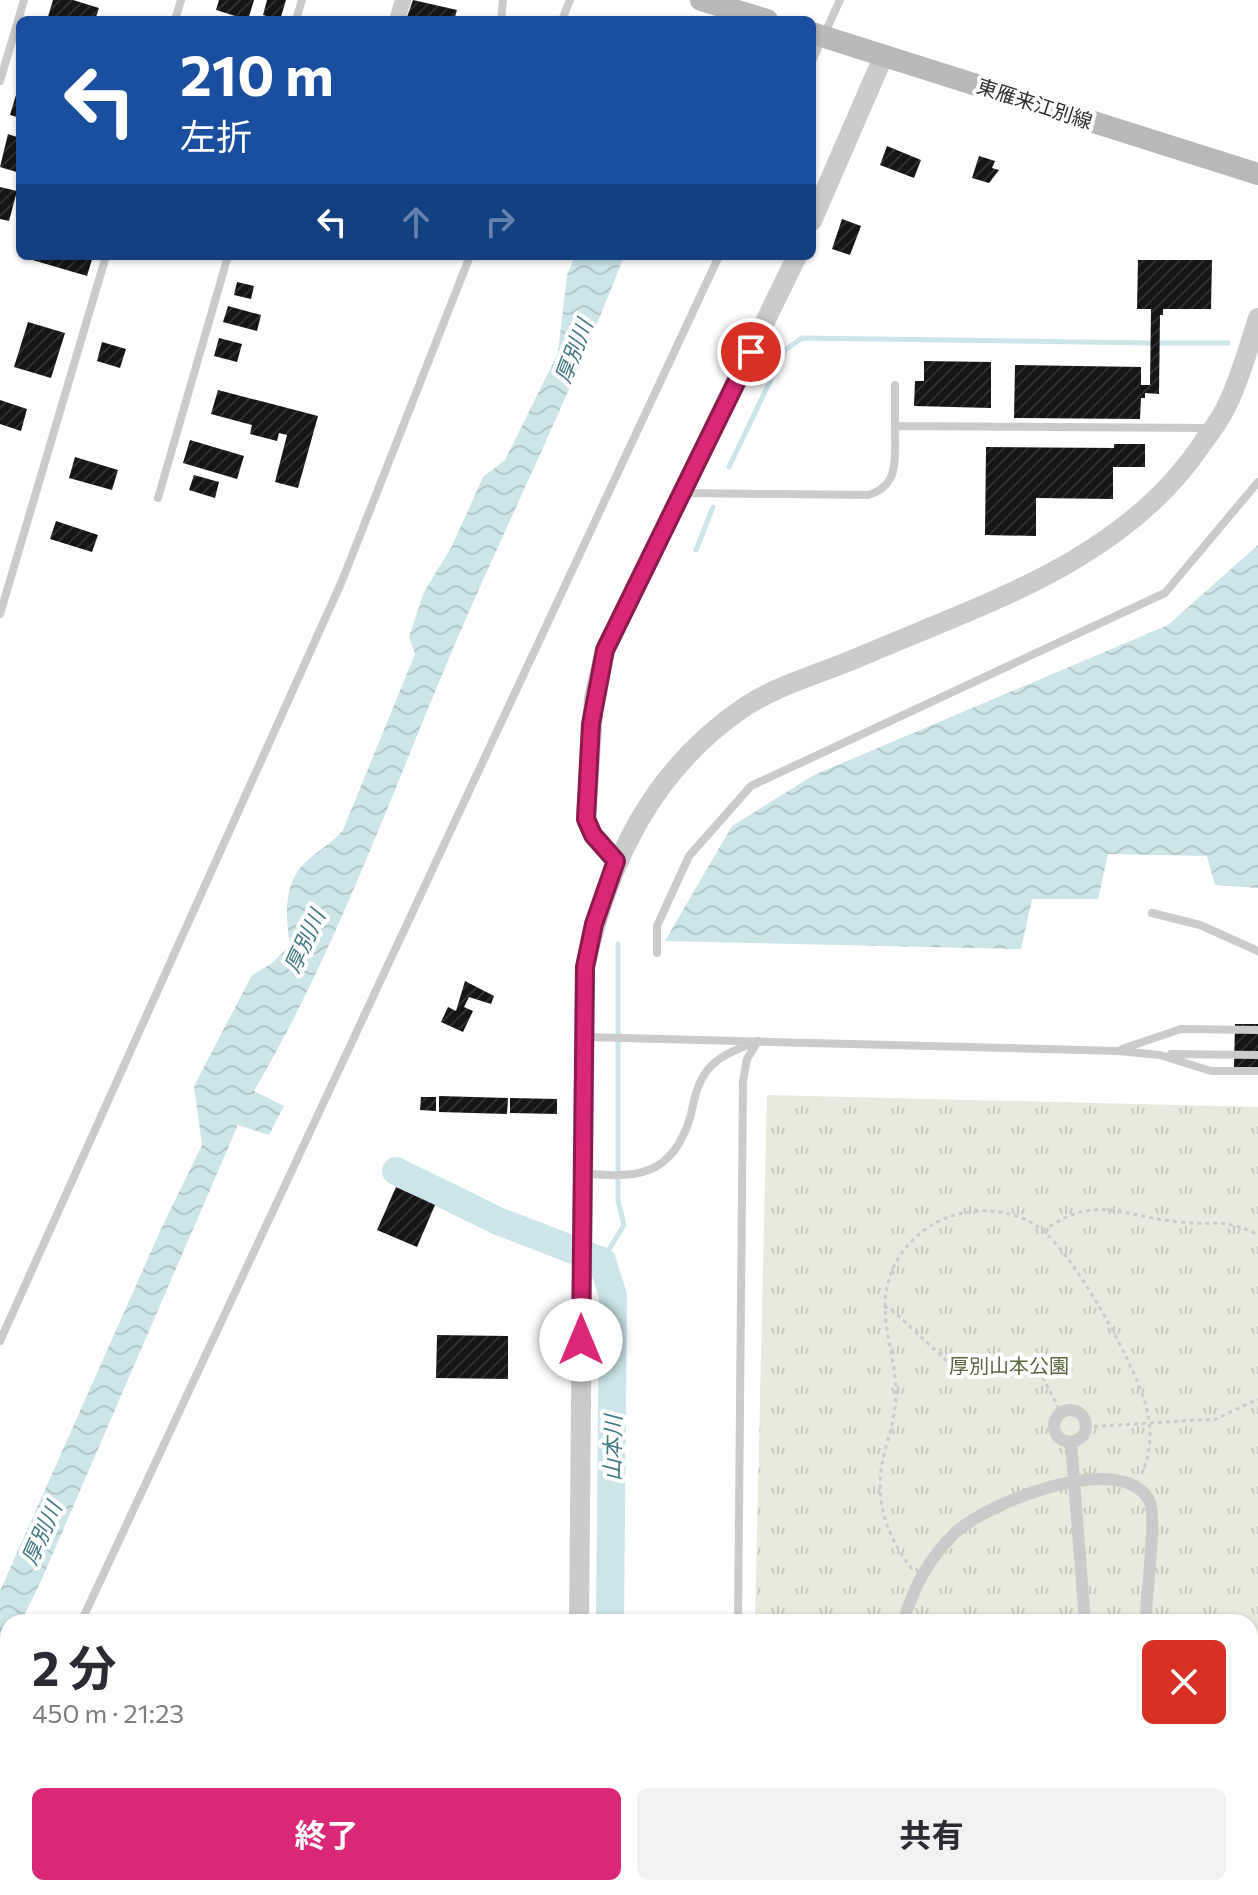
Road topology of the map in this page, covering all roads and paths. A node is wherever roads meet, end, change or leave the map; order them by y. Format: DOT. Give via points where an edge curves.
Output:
graph roads {
  1 [pos="701,0"];
  2 [pos="840,0"];
  3 [pos="754,16"];
  4 [pos="16,27"];
  5 [pos="818,35"];
  6 [pos="884,55"];
  7 [pos="0,81"];
  8 [pos="1258,174"];
  9 [pos="816,212"];
  10 [pos="105,260"];
  11 [pos="227,260"];
  12 [pos="468,260"];
  13 [pos="717,260"];
  14 [pos="795,260"];
  15 [pos="1258,318"];
  16 [pos="895,385"];
  17 [pos="895,426"];
  18 [pos="1213,428"];
  19 [pos="1258,482"];
  20 [pos="682,493"];
  21 [pos="158,498"];
  22 [pos="0,614"];
  23 [pos="616,861"];
  24 [pos="1152,913"];
  25 [pos="1258,951"];
  26 [pos="657,953"];
  27 [pos="1258,1030"];
  28 [pos="592,1038"];
  29 [pos="758,1041"];
  30 [pos="1118,1051"];
  31 [pos="1160,1055"];
  32 [pos="1258,1055"];
  33 [pos="1258,1071"];
  34 [pos="592,1174"];
  35 [pos="1043,1231"];
  36 [pos="1258,1235"];
  37 [pos="884,1307"];
  38 [pos="0,1341"];
  39 [pos="1258,1399"];
  40 [pos="1061,1413"];
  41 [pos="1149,1424"];
  42 [pos="1086,1427"];
  43 [pos="1071,1442"];
  44 [pos="1074,1481"];
  45 [pos="1135,1485"];
  46 [pos="919,1577"];
  47 [pos="85,1614"];
  48 [pos="579,1614"];
  49 [pos="738,1614"];
  50 [pos="906,1614"];
  51 [pos="1084,1614"];
  52 [pos="1147,1614"];
  1 -- 3 [label="main road"];
  2 -- 5 [label="lane"];
  4 -- 7 [label="lane"];
  5 -- 6 [label="main road, 東雁来江別線"];
  6 -- 8 [label="main road, 東雁来江別線"];
  6 -- 9 [label="street"];
  10 -- 22 [label="lane"];
  11 -- 21 [label="lane"];
  12 -- 38 [label="lane" via="342,581"];
  13 -- 47 [label="lane"];
  14 -- 20 [label="street"];
  15 -- 18 [label="street" via="1227,406"];
  16 -- 17 [label="lane"];
  17 -- 18 [label="lane"];
  17 -- 20 [label="lane" via="894,475 882,491"];
  18 -- 23 [label="street" via="1149,508 1109,539 1050,574 747,705 672,772"];
  19 -- 26 [label="lane" via="1165,593 751,786 689,856 657,926"];
  20 -- 23 [label="street" via="605,650 594,698 586,819"];
  23 -- 28 [label="street" via="585,967"];
  24 -- 25 [label="lane" via="1200,925"];
  27 -- 30 [label="lane" via="1181,1029"];
  28 -- 29 [label="lane"];
  28 -- 34 [label="street"];
  29 -- 30 [label="lane"];
  29 -- 34 [label="lane" via="726,1054 706,1072 674,1155 638,1175"];
  29 -- 49 [label="lane" via="743,1081"];
  30 -- 31 [label="lane"];
  31 -- 32 [label="lane"];
  31 -- 33 [label="lane" via="1211,1071"];
  34 -- 48 [label="street" via="582,1230"];
  35 -- 36 [label="path" via="1080,1210 1100,1207 1180,1223 1233,1222"];
  35 -- 37 [label="path" via="1002,1213 952,1215 906,1246 893,1268"];
  35 -- 41 [label="path" via="1068,1258 1120,1346 1135,1374"];
  37 -- 40 [label="path" via="962,1375 995,1368 996,1374 1036,1364"];
  37 -- 46 [label="path" via="894,1356 896,1408 879,1498 890,1536"];
  39 -- 41 [label="path" via="1216,1419"];
  40 -- 42 [label="street" via="1079,1412"];
  40 -- 43 [label="street" via="1055,1431"];
  41 -- 42 [label="path"];
  41 -- 45 [label="path" via="1148,1458"];
  42 -- 43 [label="street"];
  43 -- 44 [label="street"];
  44 -- 45 [label="street" via="1122,1479"];
  44 -- 46 [label="street" via="1057,1483 958,1530"];
  44 -- 51 [label="street"];
  45 -- 52 [label="street" via="1153,1511"];
  46 -- 50 [label="street"];
}
